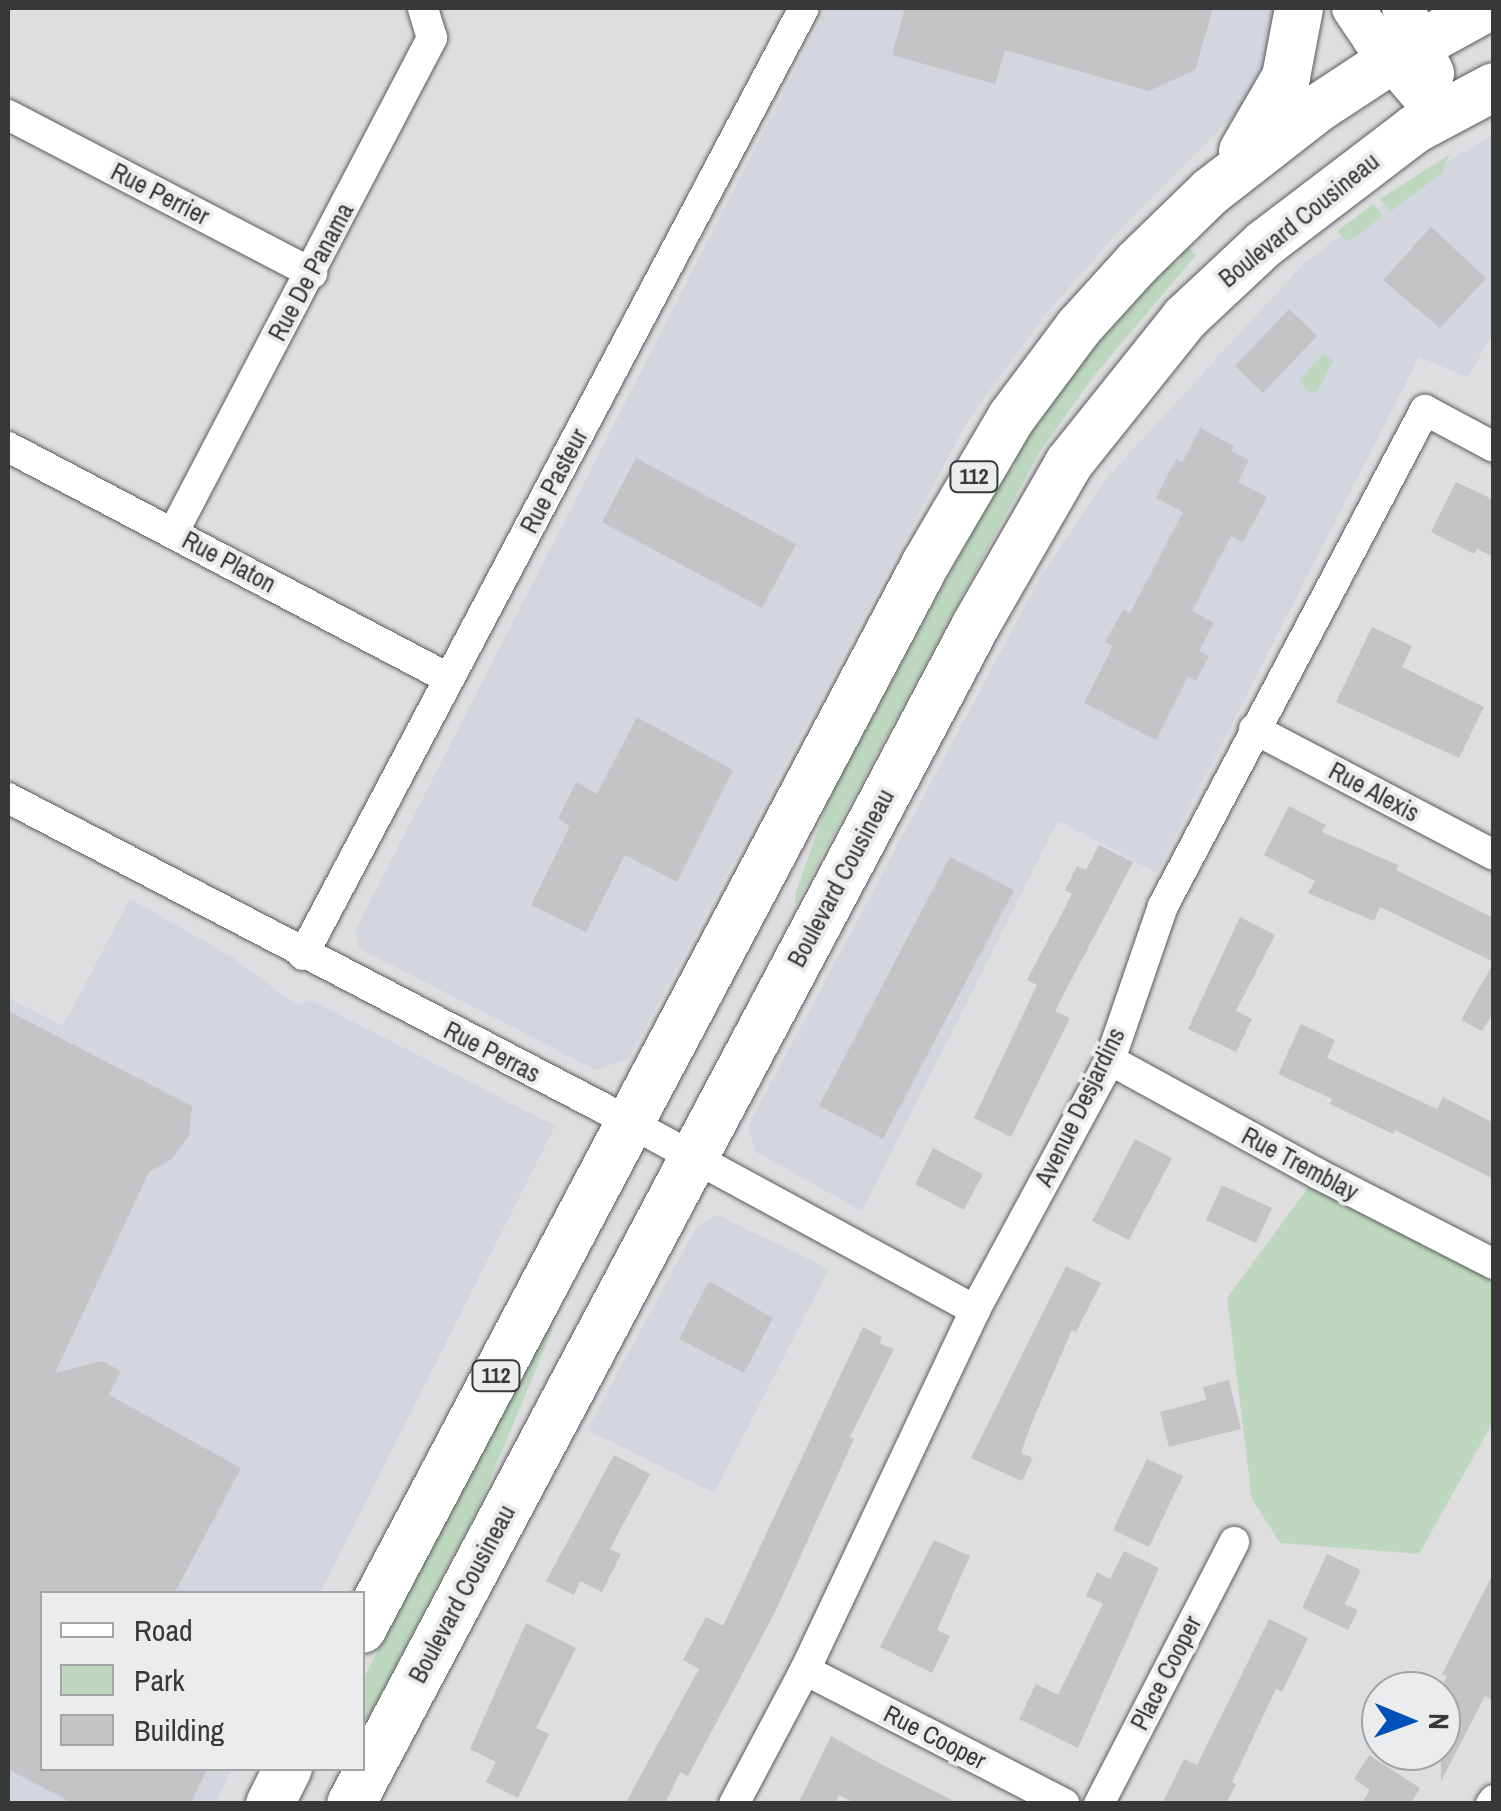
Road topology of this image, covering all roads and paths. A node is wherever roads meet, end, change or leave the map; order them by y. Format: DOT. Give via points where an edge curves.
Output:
graph roads {
  1 [pos="423,8"];
  2 [pos="804,8"];
  3 [pos="1299,8"];
  4 [pos="1352,8"];
  5 [pos="1486,8"];
  6 [pos="1405,37"];
  7 [pos="1494,87"];
  8 [pos="1444,112"];
  9 [pos="8,115"];
  10 [pos="1229,176"];
  11 [pos="312,273"];
  12 [pos="8,447"];
  13 [pos="1494,447"];
  14 [pos="173,533"];
  15 [pos="450,679"];
  16 [pos="1254,729"];
  17 [pos="8,798"];
  18 [pos="1494,855"];
  19 [pos="302,955"];
  20 [pos="1110,1060"];
  21 [pos="630,1123"];
  22 [pos="691,1160"];
  23 [pos="1494,1264"];
  24 [pos="976,1310"];
  25 [pos="1234,1542"];
  26 [pos="365,1623"];
  27 [pos="805,1670"];
  28 [pos="286,1771"];
  29 [pos="270,1804"];
  30 [pos="351,1804"];
  31 [pos="734,1804"];
  32 [pos="1065,1804"];
  33 [pos="1099,1804"];
  1 -- 11 [label="street, Rue De Panama" via="432,38"];
  2 -- 15 [label="street, Rue Pasteur"];
  3 -- 10 [label="main road" via="1286,78"];
  4 -- 6 [label="street"];
  5 -- 6 [label="main road, 112"];
  6 -- 8 [label="street"];
  6 -- 10 [label="main road, 112"];
  7 -- 8 [label="main road, Boulevard Cousineau"];
  8 -- 22 [label="main road, Boulevard Cousineau" via="1332,188 1229,275 1088,435 1026,533"];
  9 -- 11 [label="street, Rue Perrier"];
  10 -- 21 [label="main road, 112" via="1137,262 995,442"];
  11 -- 14 [label="street, Rue De Panama"];
  12 -- 14 [label="street, Rue Platon"];
  13 -- 16 [label="street, Avenue Desjardins" via="1424,410"];
  14 -- 15 [label="street, Rue Platon"];
  15 -- 19 [label="street, Rue Pasteur"];
  16 -- 18 [label="street, Rue Alexis"];
  16 -- 20 [label="street, Avenue Desjardins" via="1162,906"];
  17 -- 19 [label="street, Rue Perras"];
  19 -- 21 [label="street, Rue Perras"];
  20 -- 23 [label="street, Rue Tremblay"];
  20 -- 24 [label="street, Avenue Desjardins"];
  21 -- 22 [label="street, Rue Perras"];
  21 -- 26 [label="main road, 112"];
  22 -- 24 [label="street, Rue Perras"];
  22 -- 30 [label="main road, Boulevard Cousineau"];
  24 -- 27 [label="street, Avenue Desjardins"];
  25 -- 33 [label="street, Place Cooper"];
  27 -- 31 [label="street, Avenue Desjardins"];
  27 -- 32 [label="street, Rue Cooper"];
  28 -- 29 [label="main road"];
}
